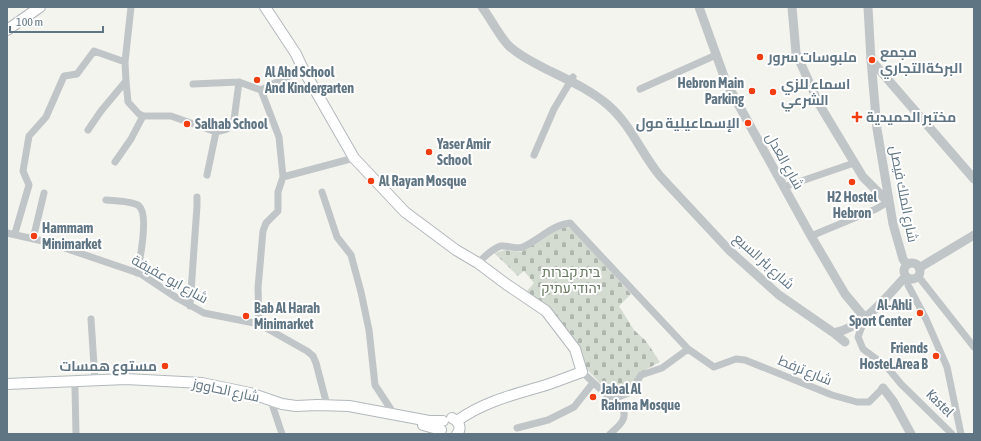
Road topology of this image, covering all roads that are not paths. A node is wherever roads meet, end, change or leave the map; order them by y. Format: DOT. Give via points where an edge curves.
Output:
graph roads {
  1 [pos="40,7"];
  2 [pos="130,7"];
  3 [pos="265,7"];
  4 [pos="482,7"];
  5 [pos="488,7"];
  6 [pos="699,7"];
  7 [pos="792,7"];
  8 [pos="868,7"];
  9 [pos="7,30"];
  10 [pos="716,55"];
  11 [pos="871,60"];
  12 [pos="125,62"];
  13 [pos="303,69"];
  14 [pos="572,79"];
  15 [pos="126,81"];
  16 [pos="239,82"];
  17 [pos="193,84"];
  18 [pos="640,89"];
  19 [pos="261,90"];
  20 [pos="143,116"];
  21 [pos="88,130"];
  22 [pos="216,132"];
  23 [pos="534,155"];
  24 [pos="354,158"];
  25 [pos="115,162"];
  26 [pos="854,163"];
  27 [pos="207,175"];
  28 [pos="973,176"];
  29 [pos="283,177"];
  30 [pos="784,187"];
  31 [pos="322,192"];
  32 [pos="44,193"];
  33 [pos="197,197"];
  34 [pos="106,200"];
  35 [pos="888,202"];
  36 [pos="9,234"];
  37 [pos="974,235"];
  38 [pos="810,236"];
  39 [pos="34,239"];
  40 [pos="478,263"];
  41 [pos="907,265"];
  42 [pos="918,272"];
  43 [pos="137,273"];
  44 [pos="907,276"];
  45 [pos="190,306"];
  46 [pos="865,318"];
  47 [pos="91,319"];
  48 [pos="259,324"];
  49 [pos="834,333"];
  50 [pos="845,342"];
  51 [pos="974,347"];
  52 [pos="688,350"];
  53 [pos="582,372"];
  54 [pos="95,381"];
  55 [pos="593,383"];
  56 [pos="7,384"];
  57 [pos="75,388"];
  58 [pos="884,388"];
  59 [pos="7,390"];
  60 [pos="611,400"];
  61 [pos="327,406"];
  62 [pos="273,407"];
  63 [pos="394,414"];
  64 [pos="517,428"];
  65 [pos="443,429"];
  66 [pos="458,429"];
  67 [pos="76,434"];
  68 [pos="282,434"];
  69 [pos="610,434"];
  70 [pos="911,434"];
  71 [pos="952,434"];
  72 [pos="960,434"];
  1 -- 9 [label="main road"];
  2 -- 12 [label="street"];
  3 -- 13 [label="main road"];
  4 -- 14 [label="street, شارع بئر السبع" via="514,50"];
  5 -- 14 [label="street, شارع بئر السبع" via="517,45"];
  6 -- 10 [label="street, شارع العدل"];
  7 -- 26 [label="street" via="796,53 819,104"];
  8 -- 11 [label="street, شارع الملك فيصل"];
  10 -- 18 [label="street"];
  10 -- 30 [label="street, شارع العدل" via="726,82"];
  11 -- 28 [label="street"];
  11 -- 35 [label="street, شارع الملك فيصل" via="877,129"];
  12 -- 15 [label="street"];
  12 -- 36 [label="street" via="94,51 77,74 64,76 46,117 29,136 23,171 29,185"];
  13 -- 19 [label="street"];
  13 -- 24 [label="main road"];
  14 -- 23 [label="street" via="554,109"];
  14 -- 49 [label="street, شارع بئر السبع" via="584,82 598,91 623,115 645,145 660,176 730,251 779,295"];
  15 -- 20 [label="street" via="128,102"];
  15 -- 21 [label="street" via="100,111"];
  16 -- 17 [label="street"];
  16 -- 19 [label="street"];
  16 -- 22 [label="street" via="234,120 227,129"];
  19 -- 29 [label="street" via="279,137"];
  20 -- 22 [label="street" via="171,116"];
  20 -- 25 [label="street"];
  22 -- 27 [label="street"];
  24 -- 29 [label="street"];
  24 -- 40 [label="main road" via="405,212"];
  26 -- 30 [label="street"];
  26 -- 35 [label="street" via="863,177"];
  29 -- 48 [label="street" via="278,192 278,211 266,223 263,231 258,288"];
  30 -- 38 [label="street, شارع العدل"];
  31 -- 63 [label="street" via="338,238 350,255 361,292 369,330 375,385"];
  32 -- 39 [label="street"];
  33 -- 45 [label="street"];
  34 -- 43 [label="street" via="134,204 142,210 142,245"];
  35 -- 38 [label="street"];
  35 -- 41 [label="street, شارع الملك فيصل" via="903,259"];
  36 -- 39 [label="street, شارع ابو عفيفة"];
  37 -- 42 [label="street"];
  38 -- 46 [label="street, شارع العدل" via="845,294"];
  39 -- 43 [label="street, شارع ابو عفيفة"];
  40 -- 52 [label="street" via="500,246 521,248 570,223"];
  40 -- 53 [label="main road" via="546,311 575,349"];
  41 -- 42 [label="street" via="913,264"];
  41 -- 44 [label="street" via="904,272"];
  42 -- 44 [label="street" via="914,278"];
  42 -- 51 [label="street"];
  43 -- 45 [label="street, شارع ابو عفيفة"];
  44 -- 46 [label="street"];
  44 -- 72 [label="street" via="908,285 947,367"];
  45 -- 48 [label="street, شارع ابو عفيفة" via="204,313"];
  46 -- 49 [label="street"];
  46 -- 71 [label="street, Kastel" via="858,337 863,349 888,367"];
  47 -- 54 [label="street"];
  48 -- 61 [label="street, شارع ابو عفيفة" via="313,356"];
  49 -- 50 [label="street, شارع بئر السبع"];
  52 -- 58 [label="street, شارع ترفط" via="714,367 736,359 745,360 832,395 857,402 869,402"];
  52 -- 60 [label="street" via="662,368 641,375 631,392"];
  53 -- 55 [label="street"];
  53 -- 66 [label="main road" via="506,396 467,414"];
  54 -- 56 [label="main road, شارع الحاووز"];
  54 -- 61 [label="main road, شارع الحاووز" via="126,379 202,383 250,393 282,404"];
  55 -- 60 [label="street"];
  55 -- 64 [label="street" via="574,407 548,420"];
  57 -- 59 [label="main road"];
  57 -- 62 [label="main road" via="186,388 240,397"];
  57 -- 67 [label="street"];
  58 -- 70 [label="street"];
  60 -- 69 [label="street" via="625,414"];
  61 -- 63 [label="main road, شارع الحاووز" via="349,406"];
  62 -- 65 [label="main road" via="294,412 381,416"];
  62 -- 68 [label="street"];
  63 -- 65 [label="main road, شارع الحاووز" via="429,421"];
  65 -- 66 [label="main road" via="448,418 451,418"];
}
